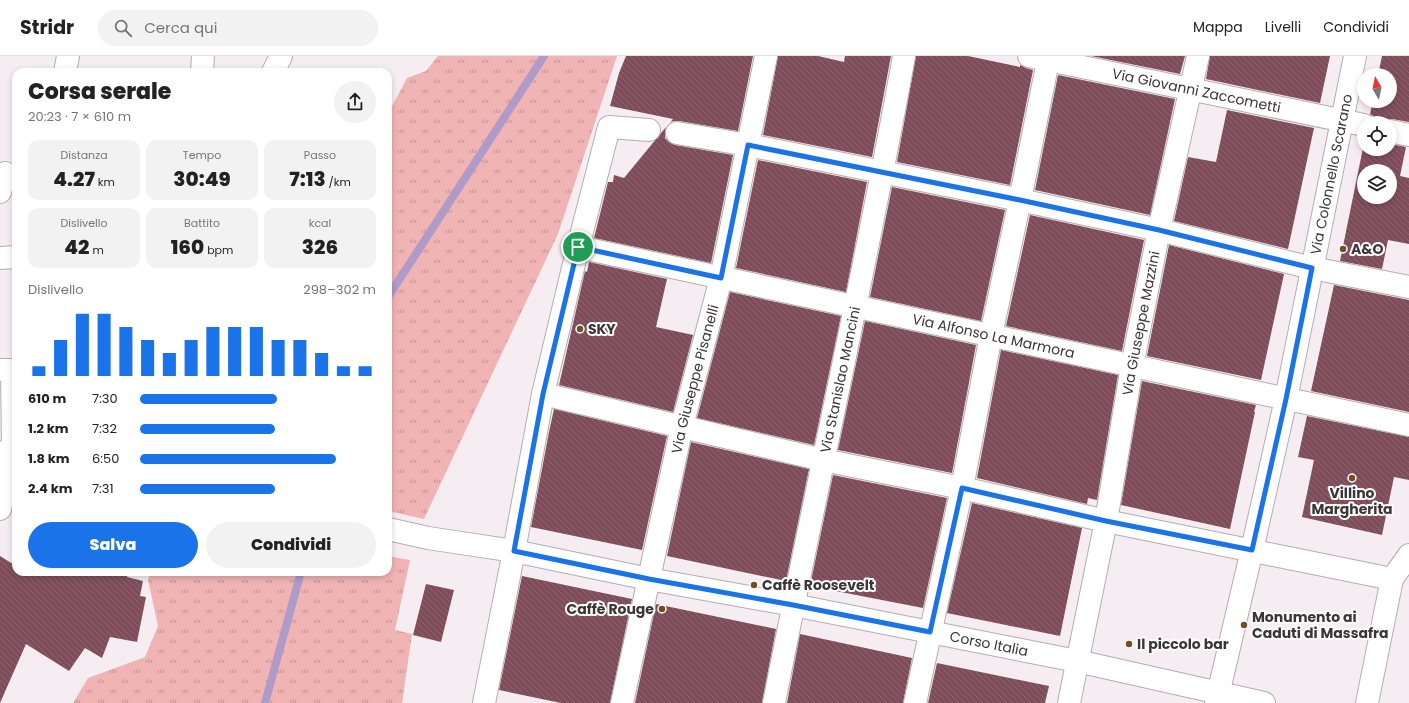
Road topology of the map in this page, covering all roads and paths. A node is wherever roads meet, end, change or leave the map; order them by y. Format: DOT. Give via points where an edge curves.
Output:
graph roads {
  1 [pos="68,56"];
  2 [pos="203,56"];
  3 [pos="281,56"];
  4 [pos="766,56"];
  5 [pos="904,56"];
  6 [pos="1198,56"];
  7 [pos="1355,56"];
  8 [pos="1042,57"];
  9 [pos="65,68"];
  10 [pos="202,68"];
  11 [pos="275,68"];
  12 [pos="1190,90"];
  13 [pos="1342,120"];
  14 [pos="1357,123"];
  15 [pos="649,130"];
  16 [pos="1397,132"];
  17 [pos="677,133"];
  18 [pos="1409,135"];
  19 [pos="748,145"];
  20 [pos="883,172"];
  21 [pos="1020,200"];
  22 [pos="1159,230"];
  23 [pos="578,247"];
  24 [pos="12,257"];
  25 [pos="0,258"];
  26 [pos="1312,268"];
  27 [pos="721,278"];
  28 [pos="1409,287"];
  29 [pos="855,306"];
  30 [pos="991,335"];
  31 [pos="1132,366"];
  32 [pos="9,368"];
  33 [pos="543,394"];
  34 [pos="1286,399"];
  35 [pos="1409,425"];
  36 [pos="682,426"];
  37 [pos="10,450"];
  38 [pos="823,460"];
  39 [pos="962,488"];
  40 [pos="0,509"];
  41 [pos="1106,521"];
  42 [pos="392,530"];
  43 [pos="1252,550"];
  44 [pos="514,551"];
  45 [pos="1409,555"];
  46 [pos="1401,577"];
  47 [pos="649,579"];
  48 [pos="793,605"];
  49 [pos="930,632"];
  50 [pos="1077,661"];
  51 [pos="1217,698"];
  52 [pos="488,702"];
  53 [pos="622,703"];
  54 [pos="774,703"];
  55 [pos="915,703"];
  56 [pos="1069,703"];
  57 [pos="1264,703"];
  58 [pos="1367,703"];
  1 -- 9 [label="street"];
  2 -- 10 [label="street"];
  3 -- 11 [label="street"];
  4 -- 19 [label="street, Via Giuseppe Pisanelli"];
  5 -- 20 [label="street, Via Stanislao Mancini"];
  6 -- 12 [label="street, Via Giuseppe Mazzini"];
  7 -- 13 [label="street, Via Colonnello Scarano"];
  8 -- 12 [label="street, Via Giovanni Zaccometti"];
  8 -- 21 [label="street"];
  12 -- 13 [label="street, Via Giovanni Zaccometti"];
  12 -- 22 [label="street, Via Giuseppe Mazzini"];
  13 -- 14 [label="street, Via Giovanni Zaccometti"];
  13 -- 26 [label="street, Via Colonnello Scarano"];
  15 -- 23 [label="street" via="609,127"];
  16 -- 18 [label="street"];
  17 -- 19 [label="street"];
  19 -- 20 [label="street"];
  19 -- 27 [label="street, Via Giuseppe Pisanelli"];
  20 -- 21 [label="street"];
  20 -- 29 [label="street, Via Stanislao Mancini"];
  21 -- 22 [label="street"];
  21 -- 30 [label="street"];
  22 -- 26 [label="street"];
  22 -- 31 [label="street, Via Giuseppe Mazzini"];
  23 -- 27 [label="street, Via Alfonso La Marmora"];
  23 -- 33 [label="street"];
  24 -- 25 [label="street"];
  26 -- 28 [label="street"];
  26 -- 34 [label="street, Via Colonnello Scarano"];
  27 -- 29 [label="street, Via Alfonso La Marmora"];
  27 -- 36 [label="street, Via Giuseppe Pisanelli"];
  29 -- 30 [label="street, Via Alfonso La Marmora"];
  29 -- 38 [label="street, Via Stanislao Mancini"];
  30 -- 31 [label="street, Via Alfonso La Marmora"];
  30 -- 39 [label="street"];
  31 -- 34 [label="street, Via Alfonso La Marmora"];
  31 -- 41 [label="street, Via Giuseppe Mazzini"];
  32 -- 37 [label="street"];
  33 -- 36 [label="street"];
  33 -- 44 [label="street"];
  34 -- 35 [label="street, Via Alfonso La Marmora"];
  34 -- 43 [label="street, Via Colonnello Scarano"];
  36 -- 38 [label="street"];
  36 -- 47 [label="street, Via Giuseppe Pisanelli"];
  37 -- 40 [label="street"];
  38 -- 39 [label="street"];
  38 -- 48 [label="street, Via Stanislao Mancini"];
  39 -- 41 [label="street"];
  39 -- 49 [label="street"];
  41 -- 43 [label="street"];
  41 -- 50 [label="street, Via Giuseppe Mazzini"];
  42 -- 44 [label="street, Corso Italia"];
  43 -- 46 [label="street"];
  43 -- 51 [label="street, Via Colonnello Scarano"];
  44 -- 47 [label="street, Corso Italia"];
  44 -- 52 [label="street"];
  45 -- 46 [label="street"];
  46 -- 58 [label="street"];
  47 -- 48 [label="street, Corso Italia"];
  47 -- 53 [label="street, Via Giuseppe Pisanelli"];
  48 -- 49 [label="street, Corso Italia"];
  48 -- 54 [label="street, Via Stanislao Mancini"];
  49 -- 50 [label="street, Corso Italia"];
  49 -- 55 [label="street"];
  50 -- 51 [label="street, Corso Italia"];
  50 -- 56 [label="street, Via Giuseppe Mazzini"];
  51 -- 57 [label="street, Corso Italia"];
}
